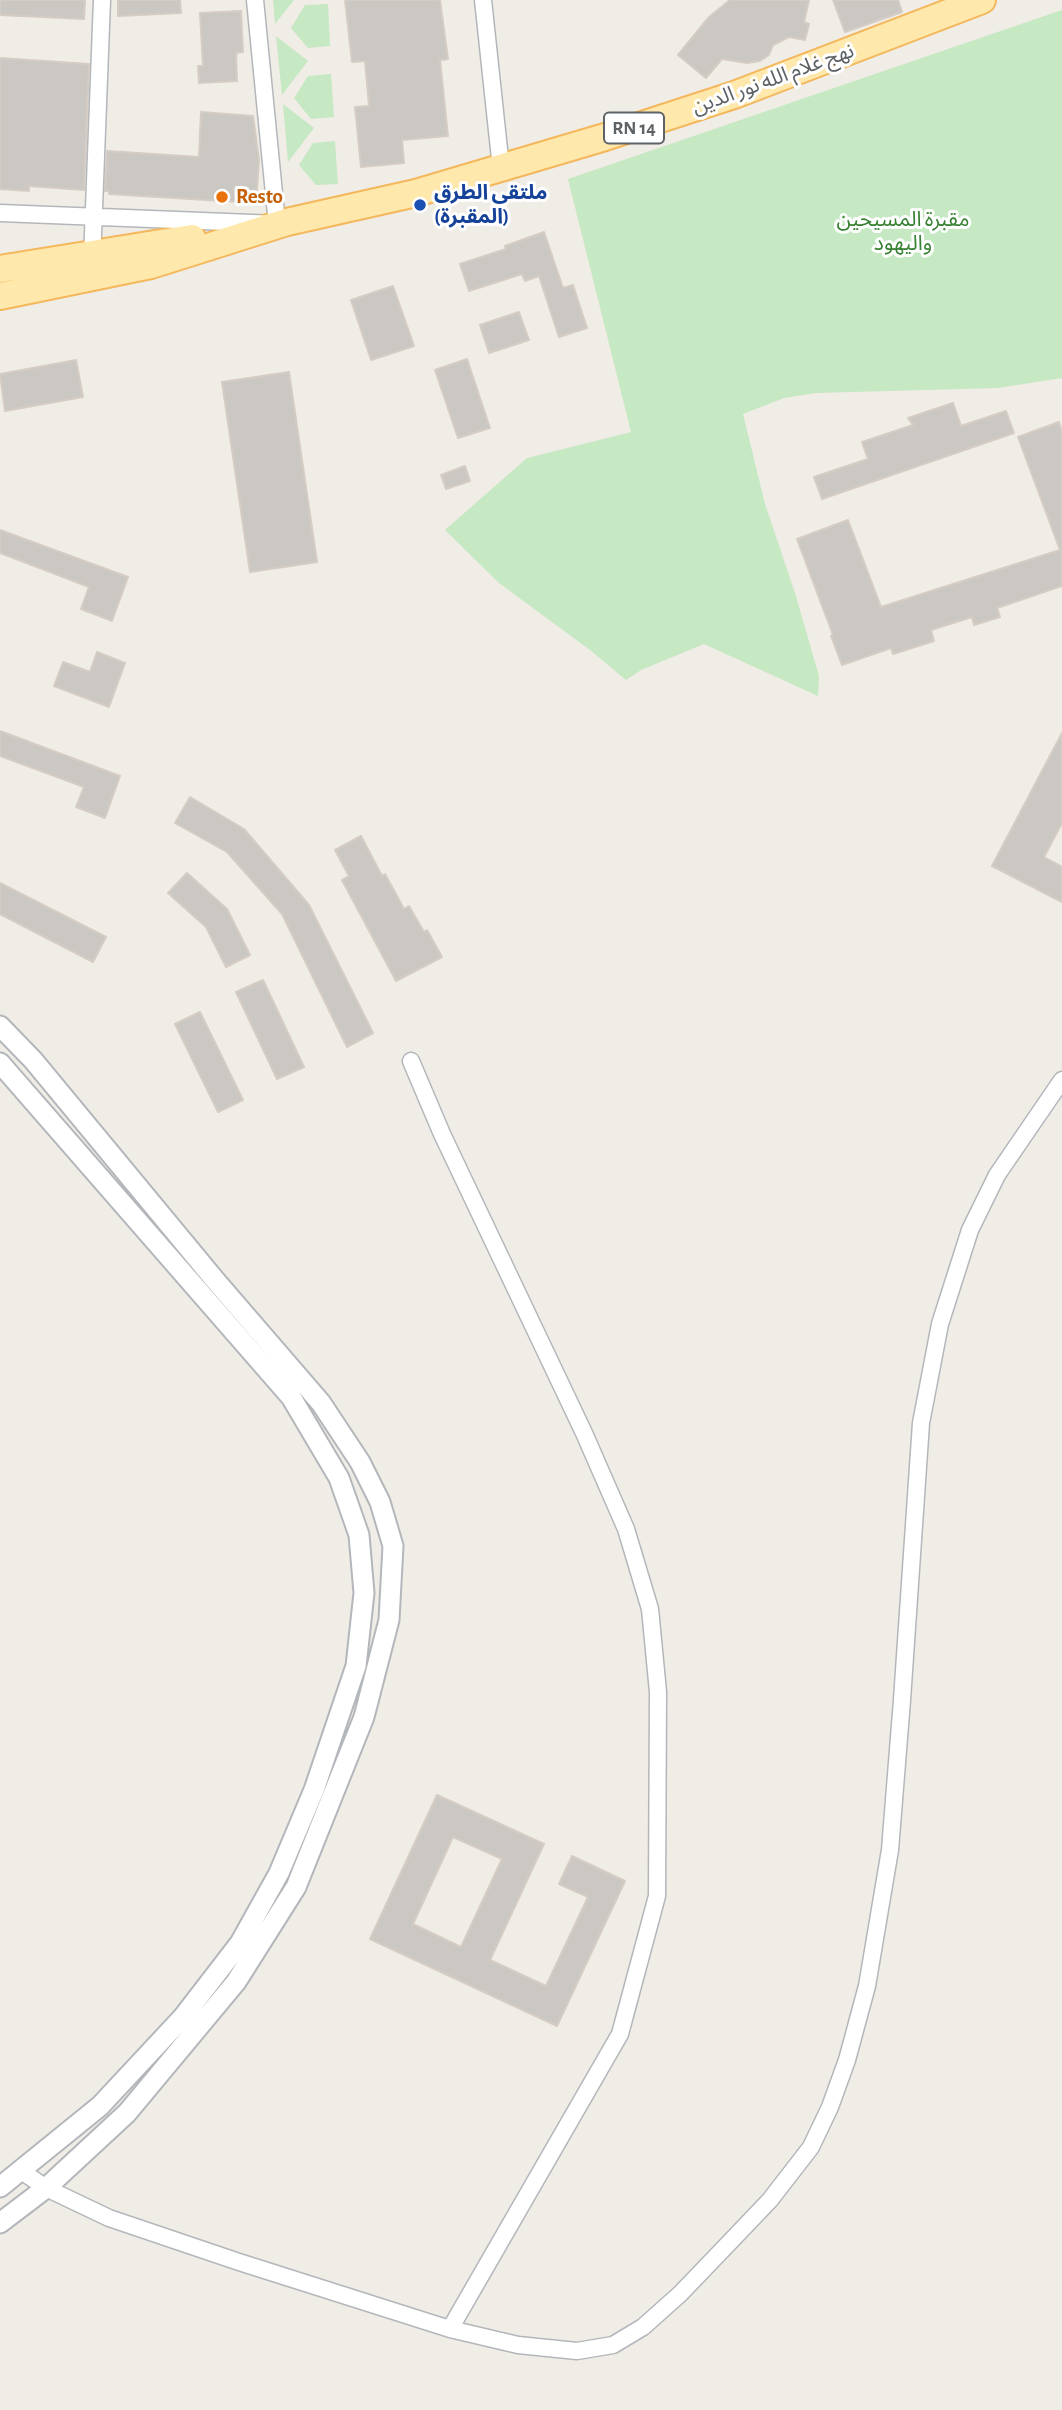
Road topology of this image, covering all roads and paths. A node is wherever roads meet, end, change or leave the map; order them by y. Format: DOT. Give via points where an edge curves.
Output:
graph roads {
  1 [pos="102,0"];
  2 [pos="255,0"];
  3 [pos="484,0"];
  4 [pos="982,0"];
  5 [pos="501,168"];
  6 [pos="0,214"];
  7 [pos="92,216"];
  8 [pos="277,224"];
  9 [pos="92,265"];
  10 [pos="0,269"];
  11 [pos="0,296"];
  12 [pos="0,1026"];
  13 [pos="411,1061"];
  14 [pos="0,1063"];
  15 [pos="1062,1080"];
  16 [pos="20,2170"];
  17 [pos="0,2187"];
  18 [pos="46,2188"];
  19 [pos="0,2222"];
  20 [pos="450,2329"];
  1 -- 7 [label="street"];
  2 -- 8 [label="street"];
  3 -- 5 [label="street"];
  4 -- 5 [label="main road, نهج غلام الله نور الدين / RN 14" via="734,95"];
  5 -- 8 [label="main road, نهج غلام الله نور الدين / RN 14" via="416,193"];
  6 -- 7 [label="street"];
  7 -- 8 [label="street"];
  7 -- 9 [label="street"];
  8 -- 9 [label="main road, RN 14"];
  9 -- 10 [label="main road, RN 14"];
  9 -- 11 [label="main road, RN 14"];
  12 -- 18 [label="street" via="33,1059 321,1403 360,1462 380,1502 393,1545 389,1620 364,1717 296,1887 236,1982 127,2113"];
  13 -- 20 [label="street" via="626,1528 650,1609 658,1692 657,1896 620,2034"];
  14 -- 16 [label="street" via="291,1397 339,1478 359,1535 365,1593 356,1666 314,1790 279,1873 240,1943 183,2017 100,2106"];
  15 -- 20 [label="street" via="991,1186 970,1230 940,1324 921,1423 890,1850 867,1986 843,2072 811,2147 770,2200 680,2294 643,2327 613,2345 577,2351 518,2345"];
  16 -- 17 [label="street"];
  16 -- 18 [label="street"];
  18 -- 19 [label="street"];
  18 -- 20 [label="street" via="151,2234"];
}
